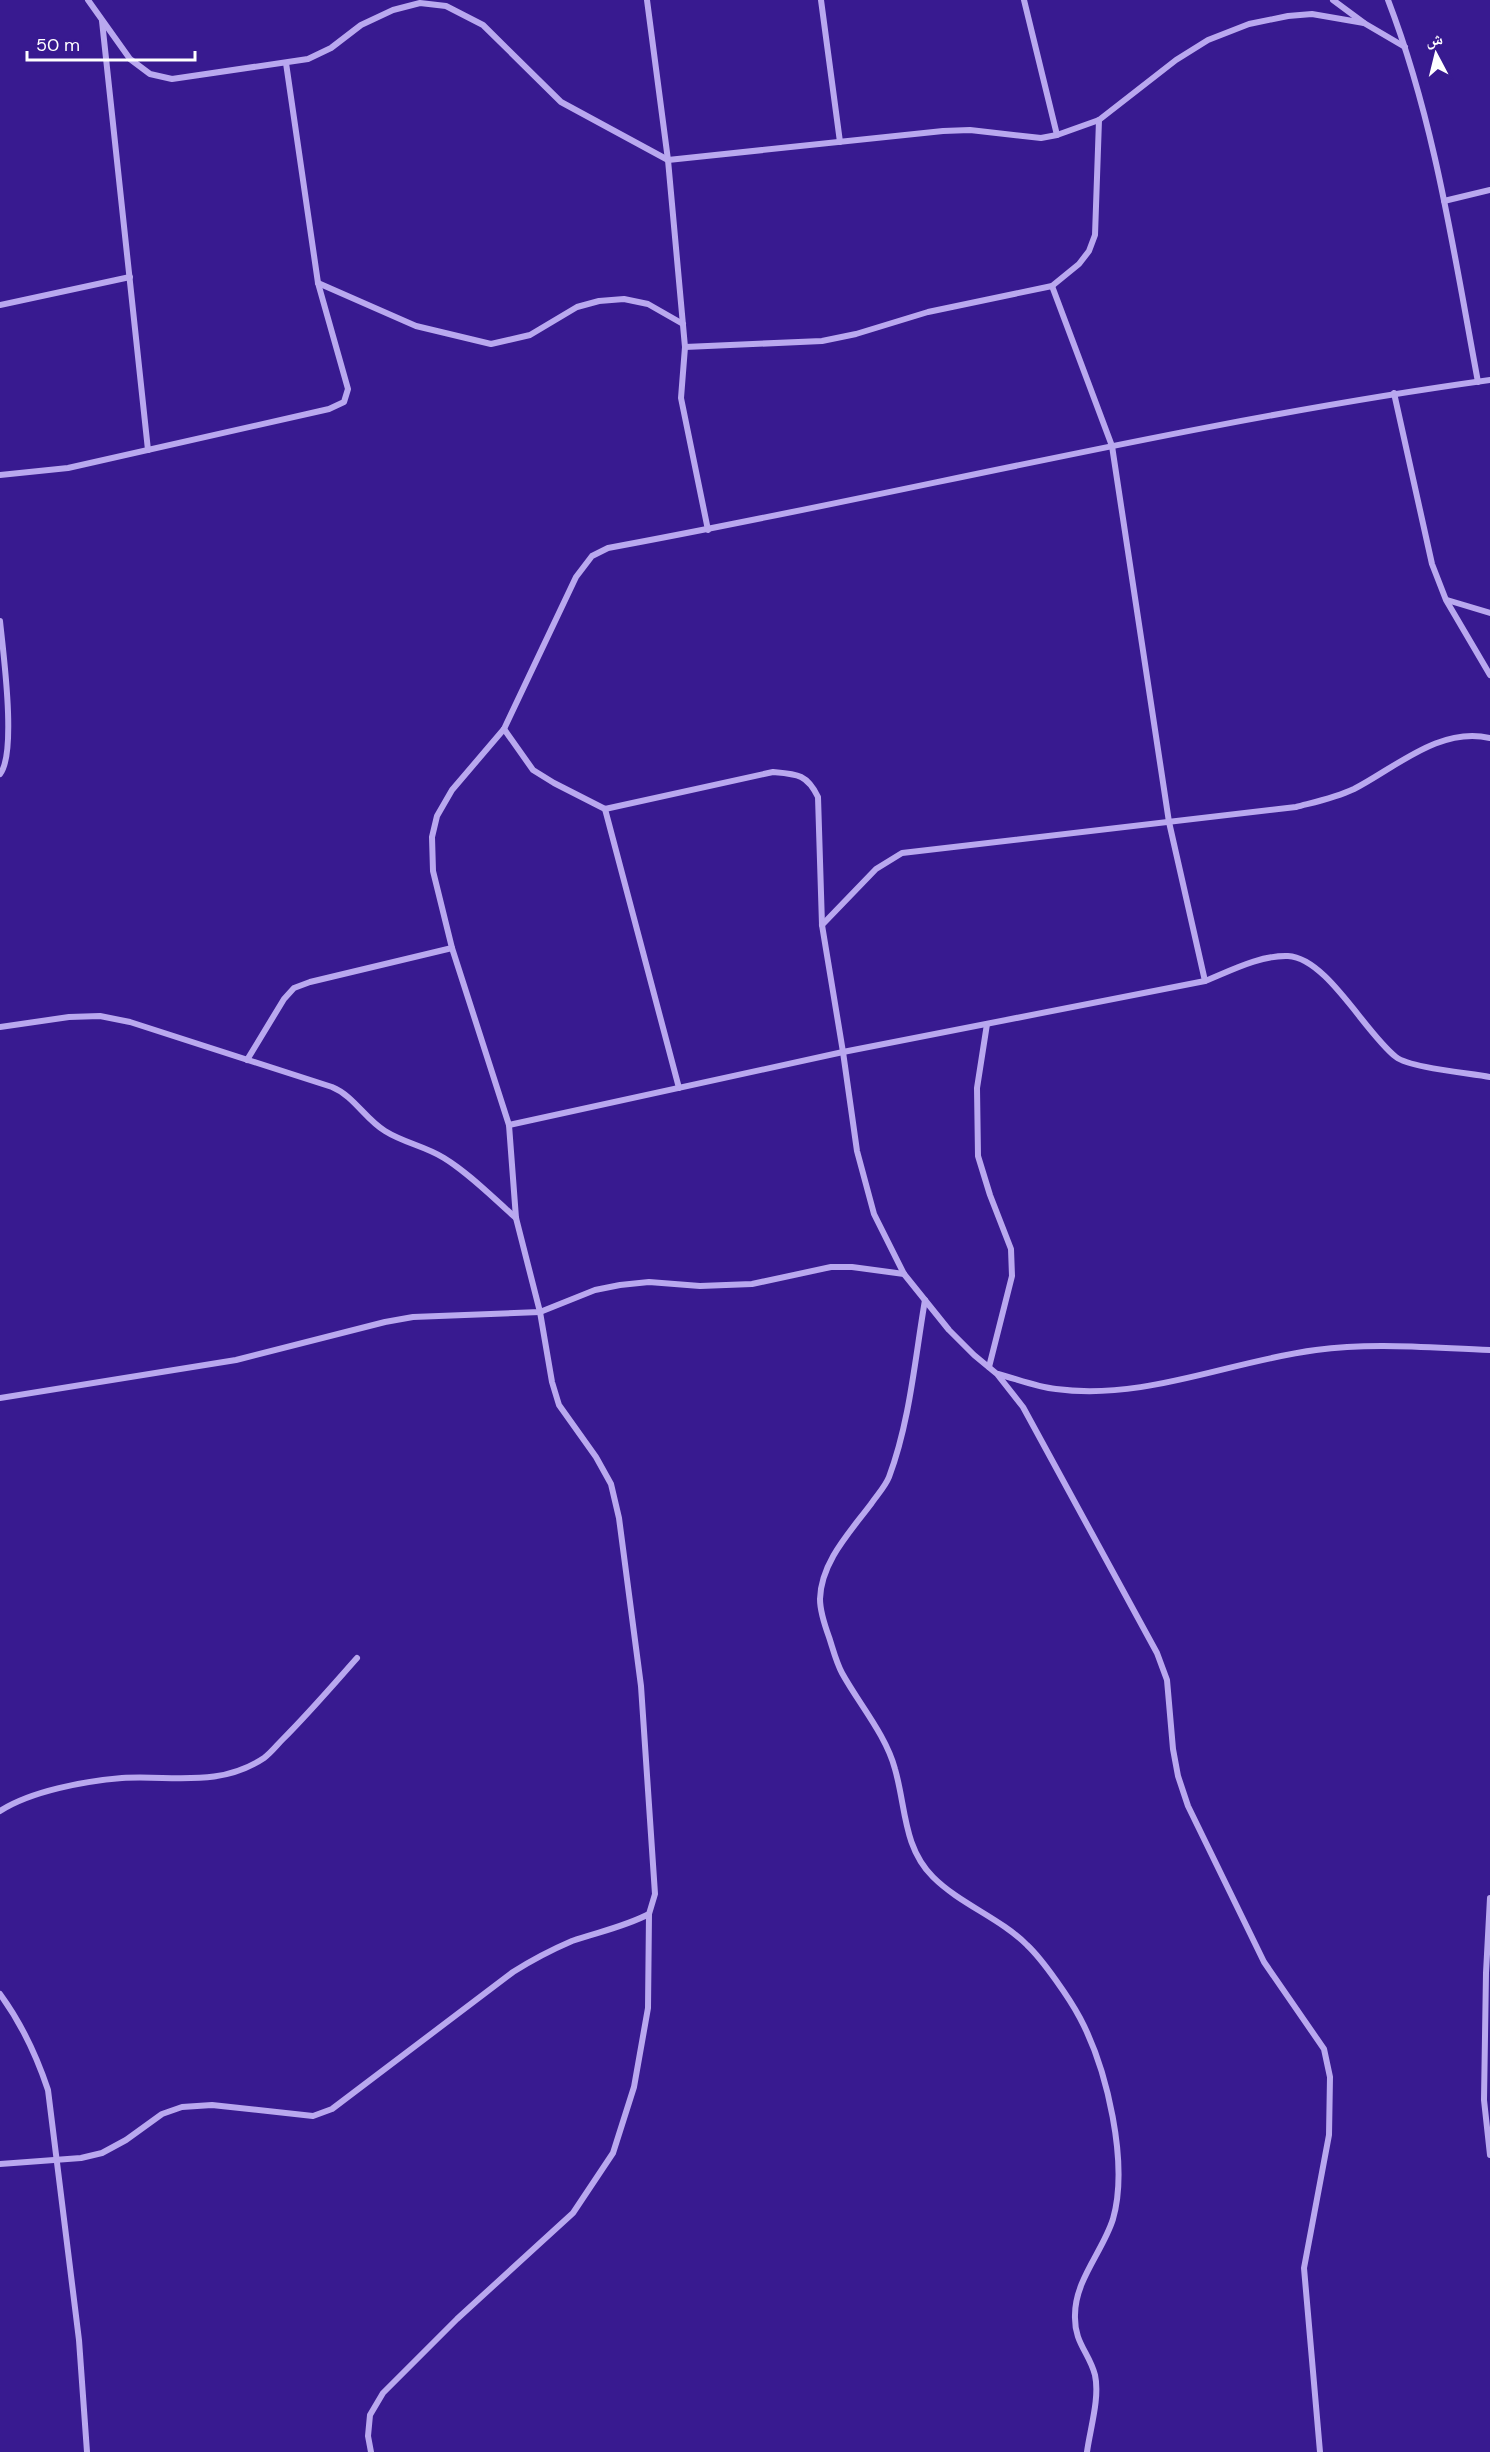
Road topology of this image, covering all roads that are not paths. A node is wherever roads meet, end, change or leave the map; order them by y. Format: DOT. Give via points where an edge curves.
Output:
graph roads {
  1 [pos="88,0"];
  2 [pos="647,0"];
  3 [pos="821,0"];
  4 [pos="1024,0"];
  5 [pos="1333,0"];
  6 [pos="1388,0"];
  7 [pos="419,1"];
  8 [pos="102,21"];
  9 [pos="1364,23"];
  10 [pos="1406,47"];
  11 [pos="286,63"];
  12 [pos="1099,120"];
  13 [pos="1056,135"];
  14 [pos="840,142"];
  15 [pos="668,160"];
  16 [pos="1490,190"];
  17 [pos="1444,201"];
  18 [pos="130,276"];
  19 [pos="318,283"];
  20 [pos="1052,286"];
  21 [pos="0,305"];
  22 [pos="683,324"];
  23 [pos="685,347"];
  24 [pos="1490,380"];
  25 [pos="1478,382"];
  26 [pos="1394,393"];
  27 [pos="1112,446"];
  28 [pos="148,450"];
  29 [pos="0,475"];
  30 [pos="708,530"];
  31 [pos="1446,600"];
  32 [pos="1490,614"];
  33 [pos="0,621"];
  34 [pos="1490,675"];
  35 [pos="504,729"];
  36 [pos="1490,738"];
  37 [pos="0,774"];
  38 [pos="605,808"];
  39 [pos="1169,822"];
  40 [pos="822,926"];
  41 [pos="452,948"];
  42 [pos="1205,981"];
  43 [pos="987,1024"];
  44 [pos="0,1027"];
  45 [pos="843,1052"];
  46 [pos="247,1060"];
  47 [pos="1490,1077"];
  48 [pos="679,1088"];
  49 [pos="509,1125"];
  50 [pos="516,1218"];
  51 [pos="904,1274"];
  52 [pos="925,1300"];
  53 [pos="540,1312"];
  54 [pos="1490,1350"];
  55 [pos="989,1367"];
  56 [pos="998,1374"];
  57 [pos="0,1398"];
  58 [pos="357,1658"];
  59 [pos="0,1811"];
  60 [pos="1490,1898"];
  61 [pos="649,1914"];
  62 [pos="0,1994"];
  63 [pos="1490,2155"];
  64 [pos="57,2160"];
  65 [pos="0,2164"];
  66 [pos="87,2452"];
  67 [pos="371,2452"];
  68 [pos="1087,2452"];
  69 [pos="1320,2452"];
  1 -- 8 [label="street"];
  2 -- 15 [label="street"];
  3 -- 14 [label="street"];
  4 -- 13 [label="street"];
  5 -- 9 [label="street"];
  6 -- 10 [label="street"];
  7 -- 11 [label="street" via="361,25 315,56"];
  7 -- 15 [label="street" via="446,6 483,25 561,102"];
  8 -- 11 [label="street" via="130,59 150,74 172,79"];
  8 -- 18 [label="street"];
  9 -- 10 [label="street"];
  9 -- 12 [label="street" via="1312,14 1249,24 1208,40 1176,60"];
  10 -- 17 [label="street"];
  11 -- 19 [label="street"];
  12 -- 13 [label="street"];
  12 -- 20 [label="street" via="1095,235 1079,264"];
  13 -- 14 [label="street" via="1041,138 970,130"];
  14 -- 15 [label="street"];
  15 -- 22 [label="street"];
  16 -- 17 [label="street"];
  17 -- 25 [label="street"];
  18 -- 21 [label="street"];
  18 -- 28 [label="street"];
  19 -- 22 [label="street" via="416,326 491,344 530,335 577,308 599,301 624,299 648,304"];
  19 -- 28 [label="street" via="348,389 344,402 329,409"];
  20 -- 23 [label="street" via="928,312 822,341"];
  20 -- 27 [label="street"];
  22 -- 23 [label="street"];
  23 -- 30 [label="street" via="681,398"];
  24 -- 25 [label="street"];
  25 -- 26 [label="street"];
  26 -- 27 [label="street"];
  26 -- 31 [label="street" via="1432,564"];
  27 -- 30 [label="street"];
  27 -- 39 [label="street"];
  28 -- 29 [label="street" via="68,468"];
  30 -- 35 [label="street" via="608,548 592,556 576,577"];
  31 -- 32 [label="street"];
  31 -- 34 [label="street"];
  33 -- 37 [label="street" via="8,754"];
  35 -- 38 [label="street" via="533,770"];
  35 -- 41 [label="street" via="452,790 437,816 432,837 433,871"];
  36 -- 39 [label="street" via="1454,738 1428,746 1352,790 1323,801"];
  38 -- 40 [label="street" via="773,772 797,774 811,783 818,797"];
  38 -- 48 [label="street"];
  39 -- 40 [label="street" via="902,853 876,869"];
  39 -- 42 [label="street"];
  40 -- 45 [label="street"];
  41 -- 46 [label="street" via="294,988"];
  41 -- 49 [label="street"];
  42 -- 43 [label="street"];
  42 -- 47 [label="street" via="1262,959 1288,956 1306,960 1326,977 1398,1059"];
  43 -- 45 [label="street"];
  43 -- 55 [label="street" via="977,1088 978,1156 1011,1249 1012,1276"];
  44 -- 46 [label="street" via="99,1016 130,1022"];
  45 -- 48 [label="street"];
  45 -- 51 [label="street" via="864,1182 874,1214"];
  46 -- 50 [label="street" via="343,1091 383,1130 447,1160"];
  48 -- 49 [label="street"];
  49 -- 50 [label="street"];
  50 -- 53 [label="street"];
  51 -- 52 [label="street"];
  51 -- 53 [label="street" via="831,1267 752,1284 700,1286 649,1282 595,1290"];
  52 -- 55 [label="street" via="949,1330"];
  52 -- 68 [label="street" via="900,1441 887,1482 833,1554 820,1600 840,1670 895,1768 905,1824 918,1860 935,1879 1027,1945 1081,2019 1103,2078 1116,2135 1119,2175 1113,2220 1078,2293 1074,2313 1077,2339 1095,2374"];
  53 -- 57 [label="street" via="394,1320 236,1360"];
  53 -- 61 [label="street" via="559,1405 611,1484 619,1518 641,1686 655,1894"];
  54 -- 56 [label="street" via="1363,1345 1329,1348 1274,1356 1137,1389 1054,1389"];
  55 -- 56 [label="street"];
  56 -- 69 [label="street" via="1023,1407 1157,1653 1167,1680 1173,1749 1188,1806 1264,1962 1324,2049 1330,2077 1329,2135 1304,2268"];
  58 -- 59 [label="street" via="264,1758 225,1776 122,1778 66,1786 11,1803"];
  60 -- 63 [label="street" via="1484,2100"];
  61 -- 64 [label="street" via="574,1941 513,1972 332,2109 313,2116 212,2105 182,2107 162,2114 102,2153"];
  61 -- 67 [label="street" via="648,2008 634,2088 614,2153 573,2213 383,2393 370,2415"];
  62 -- 64 [label="street" via="36,2052 48,2090"];
  64 -- 65 [label="street"];
  64 -- 66 [label="street" via="79,2340"];
}
